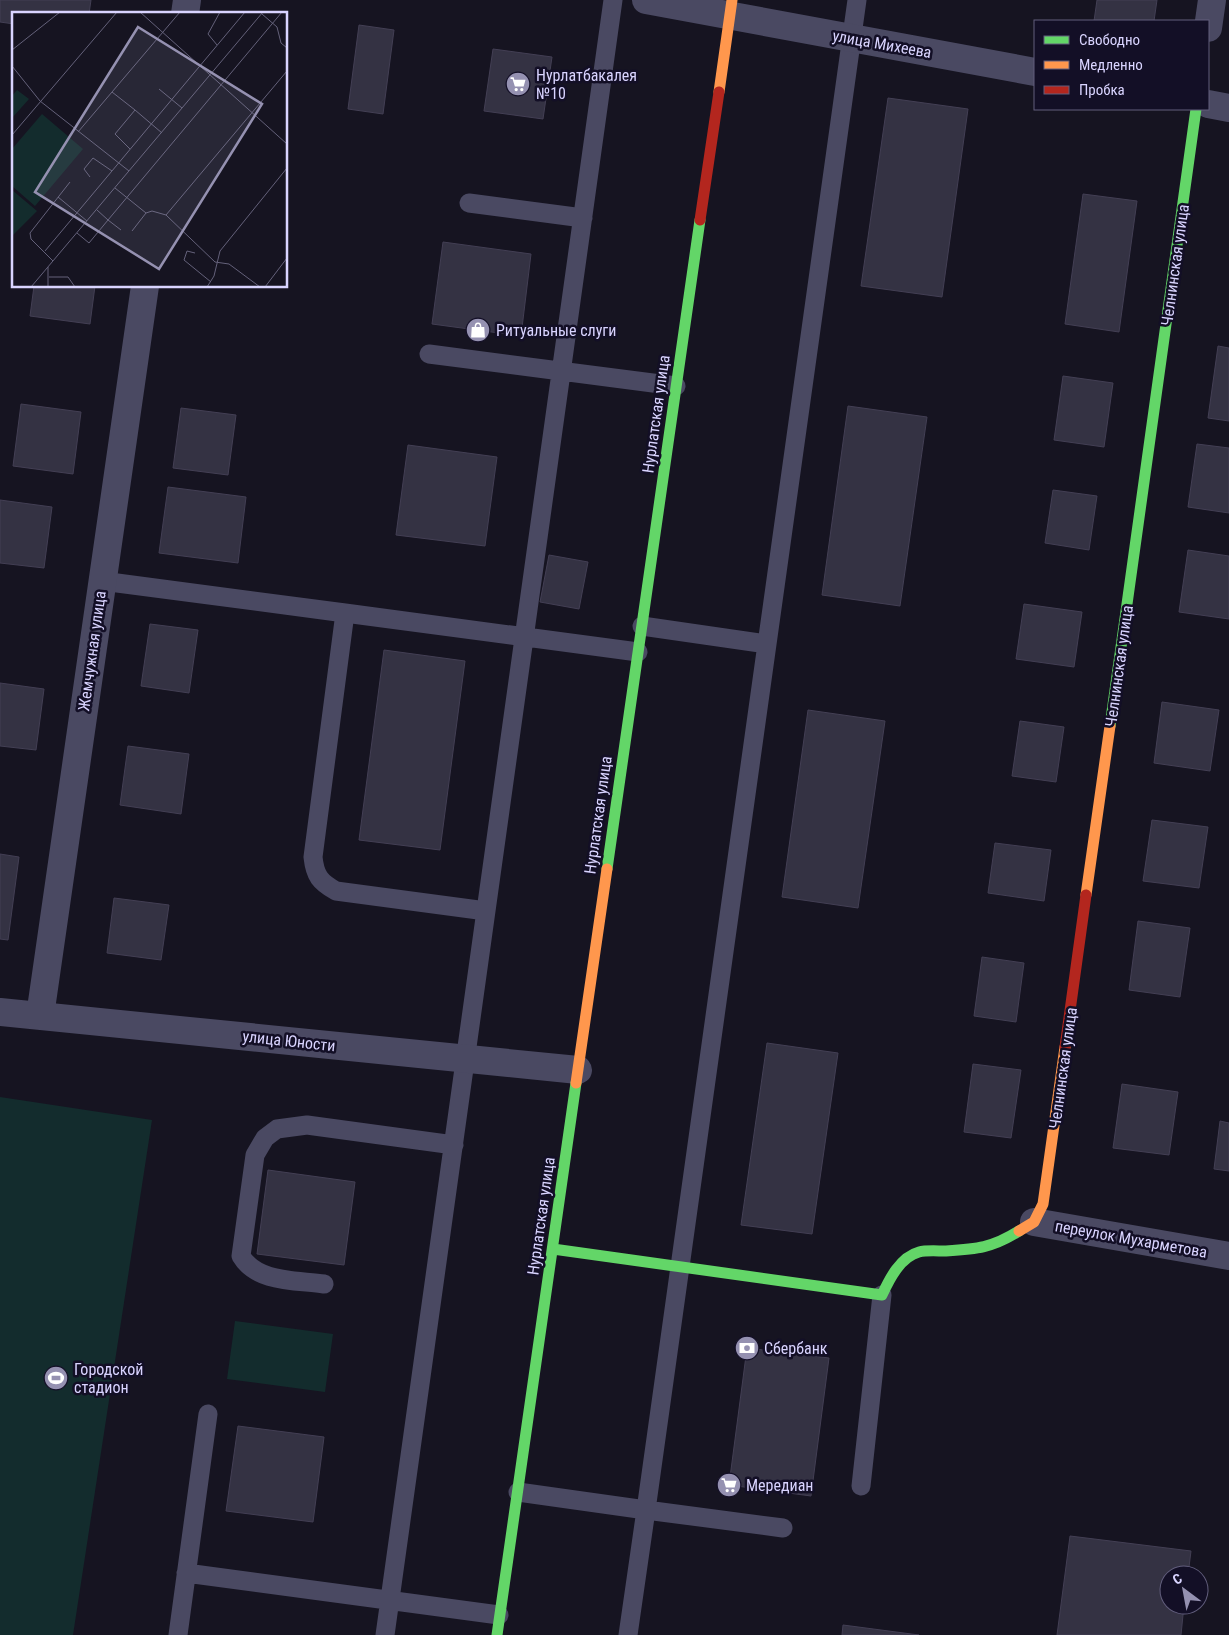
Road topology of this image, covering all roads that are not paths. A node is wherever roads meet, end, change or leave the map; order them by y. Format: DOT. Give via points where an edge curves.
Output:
graph roads {
  1 [pos="613,0"];
  2 [pos="646,0"];
  3 [pos="857,0"];
  4 [pos="1212,0"];
  5 [pos="730,8"];
  6 [pos="1209,21"];
  7 [pos="852,38"];
  8 [pos="1034,72"];
  9 [pos="1209,104"];
  10 [pos="1229,108"];
  11 [pos="1196,110"];
  12 [pos="469,203"];
  13 [pos="583,218"];
  14 [pos="145,288"];
  15 [pos="429,354"];
  16 [pos="561,371"];
  17 [pos="676,386"];
  18 [pos="102,581"];
  19 [pos="345,613"];
  20 [pos="642,626"];
  21 [pos="524,637"];
  22 [pos="767,644"];
  23 [pos="638,652"];
  24 [pos="486,911"];
  25 [pos="0,1012"];
  26 [pos="40,1016"];
  27 [pos="466,1058"];
  28 [pos="578,1070"];
  29 [pos="454,1145"];
  30 [pos="1034,1222"];
  31 [pos="553,1249"];
  32 [pos="1229,1256"];
  33 [pos="680,1266"];
  34 [pos="324,1284"];
  35 [pos="882,1295"];
  36 [pos="208,1414"];
  37 [pos="861,1486"];
  38 [pos="518,1492"];
  39 [pos="646,1510"];
  40 [pos="783,1528"];
  41 [pos="186,1573"];
  42 [pos="390,1600"];
  43 [pos="500,1615"];
  44 [pos="178,1635"];
  45 [pos="385,1635"];
  46 [pos="496,1635"];
  47 [pos="628,1635"];
  1 -- 13 [label="lane"];
  2 -- 5 [label="street, улица Михеева"];
  3 -- 7 [label="lane"];
  4 -- 6 [label="street"];
  5 -- 7 [label="street, улица Михеева"];
  5 -- 17 [label="main road, Нурлатская улица"];
  7 -- 8 [label="street, улица Михеева"];
  7 -- 22 [label="lane"];
  9 -- 10 [label="street"];
  11 -- 30 [label="main road, Челнинская улица" via="1045,1191"];
  12 -- 13 [label="lane"];
  13 -- 16 [label="lane"];
  14 -- 18 [label="street, Жемчужная улица"];
  15 -- 16 [label="lane"];
  16 -- 17 [label="lane"];
  16 -- 21 [label="lane"];
  17 -- 20 [label="main road, Нурлатская улица"];
  18 -- 19 [label="lane"];
  18 -- 26 [label="street, Жемчужная улица"];
  19 -- 21 [label="lane"];
  19 -- 24 [label="lane" via="313,857 314,870 323,883 336,891"];
  20 -- 22 [label="lane"];
  20 -- 23 [label="main road, Нурлатская улица"];
  21 -- 23 [label="lane"];
  21 -- 24 [label="lane"];
  22 -- 33 [label="lane"];
  23 -- 28 [label="main road, Нурлатская улица"];
  24 -- 27 [label="lane"];
  25 -- 26 [label="street, улица Юности"];
  26 -- 27 [label="street, улица Юности"];
  27 -- 28 [label="street, улица Юности"];
  27 -- 29 [label="lane"];
  28 -- 31 [label="main road, Нурлатская улица"];
  29 -- 34 [label="lane" via="306,1125 277,1129 265,1138 255,1155 241,1256 252,1270 264,1276"];
  29 -- 42 [label="lane"];
  30 -- 32 [label="street, переулок Мухарметова"];
  30 -- 35 [label="main road" via="1003,1241 979,1249 918,1252 892,1274"];
  31 -- 33 [label="main road"];
  31 -- 38 [label="main road, Нурлатская улица"];
  33 -- 35 [label="main road"];
  33 -- 39 [label="lane"];
  35 -- 37 [label="lane"];
  36 -- 41 [label="lane"];
  38 -- 39 [label="lane"];
  38 -- 43 [label="main road, Нурлатская улица"];
  39 -- 40 [label="lane"];
  39 -- 47 [label="lane"];
  41 -- 42 [label="lane"];
  41 -- 44 [label="lane"];
  42 -- 43 [label="lane"];
  42 -- 45 [label="lane"];
  43 -- 46 [label="main road, Нурлатская улица"];
}
